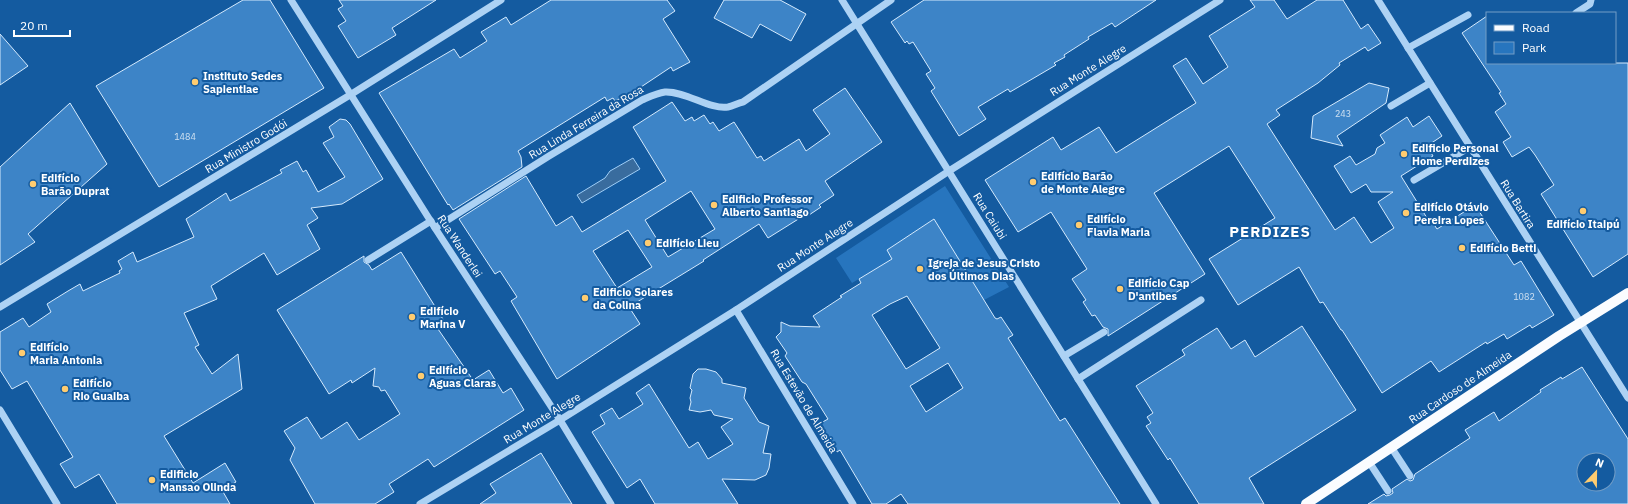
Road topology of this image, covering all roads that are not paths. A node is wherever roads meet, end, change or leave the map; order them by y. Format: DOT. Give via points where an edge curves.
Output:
graph roads {
  1 [pos="291,0"];
  2 [pos="501,0"];
  3 [pos="842,0"];
  4 [pos="891,0"];
  5 [pos="1220,0"];
  6 [pos="1378,0"];
  7 [pos="1591,0"];
  8 [pos="1578,12"];
  9 [pos="1468,15"];
  10 [pos="857,22"];
  11 [pos="1408,48"];
  12 [pos="1430,83"];
  13 [pos="350,95"];
  14 [pos="1391,106"];
  15 [pos="1470,147"];
  16 [pos="949,171"];
  17 [pos="1414,180"];
  18 [pos="431,221"];
  19 [pos="435,228"];
  20 [pos="368,260"];
  21 [pos="1628,293"];
  22 [pos="1201,300"];
  23 [pos="0,307"];
  24 [pos="736,310"];
  25 [pos="1580,322"];
  26 [pos="1104,332"];
  27 [pos="1064,356"];
  28 [pos="1078,379"];
  29 [pos="1628,398"];
  30 [pos="0,410"];
  31 [pos="560,420"];
  32 [pos="1391,448"];
  33 [pos="1369,462"];
  34 [pos="1410,476"];
  35 [pos="1388,491"];
  36 [pos="57,504"];
  37 [pos="420,504"];
  38 [pos="611,504"];
  39 [pos="854,504"];
  40 [pos="1156,504"];
  41 [pos="1306,504"];
  1 -- 13 [label="street, Rua Wanderlei"];
  2 -- 13 [label="street, Rua Ministro Godói"];
  3 -- 10 [label="street, Rua Caiubi"];
  4 -- 10 [label="street, Rua Linda Ferreira da Rosa"];
  5 -- 16 [label="street, Rua Monte Alegre"];
  6 -- 11 [label="street, Rua Bartira"];
  7 -- 8 [label="street" via="1590,4"];
  9 -- 11 [label="street"];
  10 -- 16 [label="street, Rua Caiubi"];
  10 -- 19 [label="street, Rua Linda Ferreira da Rosa" via="743,102 727,107 719,106 679,93 665,92 642,100"];
  11 -- 12 [label="street, Rua Bartira"];
  12 -- 14 [label="street"];
  12 -- 15 [label="street, Rua Bartira"];
  13 -- 18 [label="street, Rua Wanderlei"];
  13 -- 23 [label="street, Rua Ministro Godói"];
  15 -- 17 [label="street"];
  15 -- 25 [label="street, Rua Bartira"];
  16 -- 24 [label="street, Rua Monte Alegre"];
  16 -- 27 [label="street, Rua Caiubi"];
  18 -- 19 [label="street, Rua Wanderlei"];
  18 -- 20 [label="street"];
  19 -- 31 [label="street, Rua Wanderlei"];
  21 -- 25 [label="main road, Rua Cardoso de Almeida"];
  22 -- 28 [label="street"];
  24 -- 31 [label="street, Rua Monte Alegre"];
  24 -- 39 [label="street, Rua Estevão de Almeida"];
  25 -- 29 [label="street, Rua Bartira"];
  25 -- 32 [label="main road, Rua Cardoso de Almeida"];
  26 -- 27 [label="street"];
  27 -- 28 [label="street, Rua Caiubi"];
  28 -- 40 [label="street, Rua Caiubi"];
  30 -- 36 [label="street"];
  31 -- 37 [label="street, Rua Monte Alegre"];
  31 -- 38 [label="street, Rua Wanderlei"];
  32 -- 33 [label="main road, Rua Cardoso de Almeida"];
  32 -- 34 [label="street"];
  33 -- 35 [label="street"];
  33 -- 41 [label="main road, Rua Cardoso de Almeida"];
}
